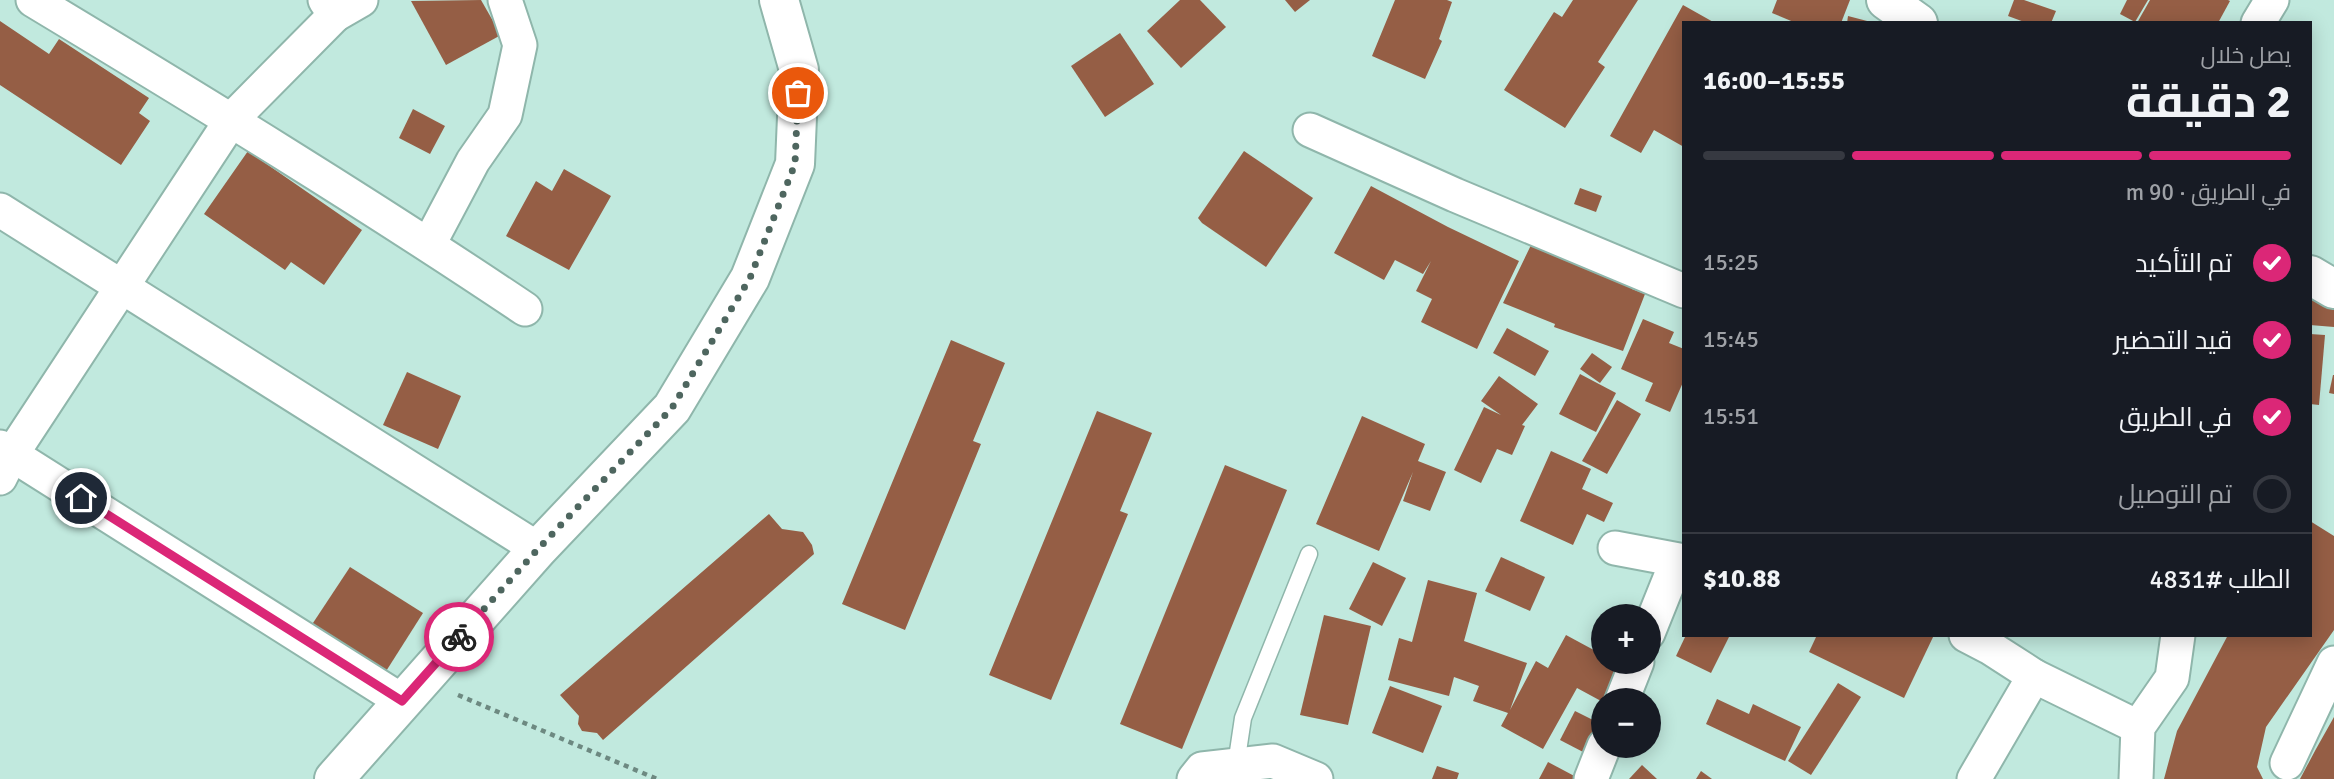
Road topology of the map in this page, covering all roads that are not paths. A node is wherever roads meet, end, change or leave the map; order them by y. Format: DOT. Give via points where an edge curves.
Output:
graph roads {
  1 [pos="33,0"];
  2 [pos="505,0"];
  3 [pos="779,0"];
  4 [pos="1886,0"];
  5 [pos="2272,0"];
  6 [pos="340,5"];
  7 [pos="1915,21"];
  8 [pos="2259,21"];
  9 [pos="232,119"];
  10 [pos="1310,130"];
  11 [pos="0,210"];
  12 [pos="429,244"];
  13 [pos="2312,276"];
  14 [pos="121,287"];
  15 [pos="2334,289"];
  16 [pos="1682,290"];
  17 [pos="525,309"];
  18 [pos="4,459"];
  19 [pos="1615,548"];
  20 [pos="538,549"];
  21 [pos="1309,554"];
  22 [pos="1680,561"];
  23 [pos="1661,604"];
  24 [pos="2178,637"];
  25 [pos="1982,639"];
  26 [pos="2334,663"];
  27 [pos="2034,676"];
  28 [pos="412,690"];
  29 [pos="2138,727"];
  30 [pos="1599,758"];
  31 [pos="2287,762"];
  32 [pos="1236,765"];
  33 [pos="334,779"];
  34 [pos="1194,779"];
  35 [pos="1316,779"];
  36 [pos="1591,779"];
  37 [pos="1974,779"];
  38 [pos="2136,779"];
  1 -- 9 [label="street"];
  2 -- 12 [label="street" via="520,45 505,115 473,161"];
  3 -- 20 [label="main road" via="799,70 795,164 750,278 672,408"];
  4 -- 7 [label="main road"];
  5 -- 8 [label="street"];
  6 -- 9 [label="street"];
  9 -- 12 [label="street"];
  9 -- 14 [label="street"];
  10 -- 16 [label="street"];
  11 -- 14 [label="street"];
  12 -- 17 [label="street"];
  13 -- 15 [label="main road"];
  14 -- 18 [label="street"];
  14 -- 20 [label="street"];
  18 -- 28 [label="street"];
  19 -- 22 [label="street"];
  20 -- 28 [label="main road"];
  21 -- 32 [label="lane" via="1243,718"];
  22 -- 23 [label="street"];
  24 -- 29 [label="street" via="2172,678"];
  25 -- 27 [label="street"];
  26 -- 31 [label="street"];
  27 -- 29 [label="street"];
  27 -- 37 [label="street"];
  28 -- 33 [label="main road"];
  29 -- 38 [label="street"];
  30 -- 36 [label="street"];
  32 -- 34 [label="street" via="1202,769"];
  32 -- 35 [label="street" via="1273,761"];
}
